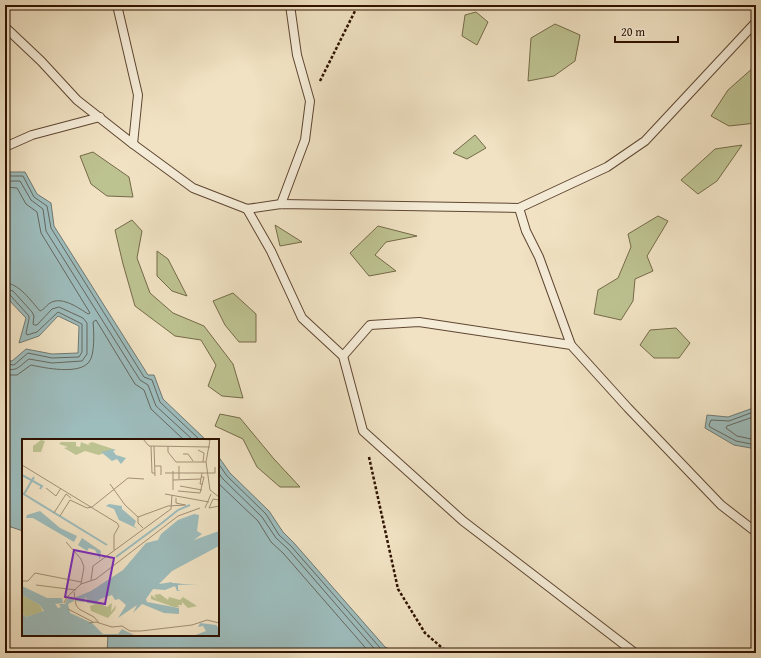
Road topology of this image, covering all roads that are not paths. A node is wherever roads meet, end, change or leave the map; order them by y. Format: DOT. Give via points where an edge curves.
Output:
graph roads {
  1 [pos="116,5"];
  2 [pos="290,5"];
  3 [pos="756,22"];
  4 [pos="5,27"];
  5 [pos="100,117"];
  6 [pos="133,144"];
  7 [pos="5,147"];
  8 [pos="281,204"];
  9 [pos="519,208"];
  10 [pos="248,209"];
  11 [pos="571,345"];
  12 [pos="343,356"];
  13 [pos="756,532"];
  14 [pos="634,653"];
  1 -- 6 [label="lane" via="138,95"];
  2 -- 8 [label="lane" via="297,55 310,101 305,140"];
  3 -- 9 [label="lane" via="646,142 607,167"];
  4 -- 5 [label="lane" via="77,100"];
  5 -- 6 [label="lane"];
  5 -- 7 [label="lane" via="32,134"];
  6 -- 10 [label="lane" via="193,188"];
  8 -- 9 [label="lane"];
  8 -- 10 [label="lane"];
  9 -- 11 [label="lane"];
  10 -- 12 [label="lane" via="302,318"];
  11 -- 12 [label="lane" via="419,322 370,324"];
  11 -- 13 [label="lane" via="721,505"];
  12 -- 14 [label="lane" via="363,431 462,521"];
}
